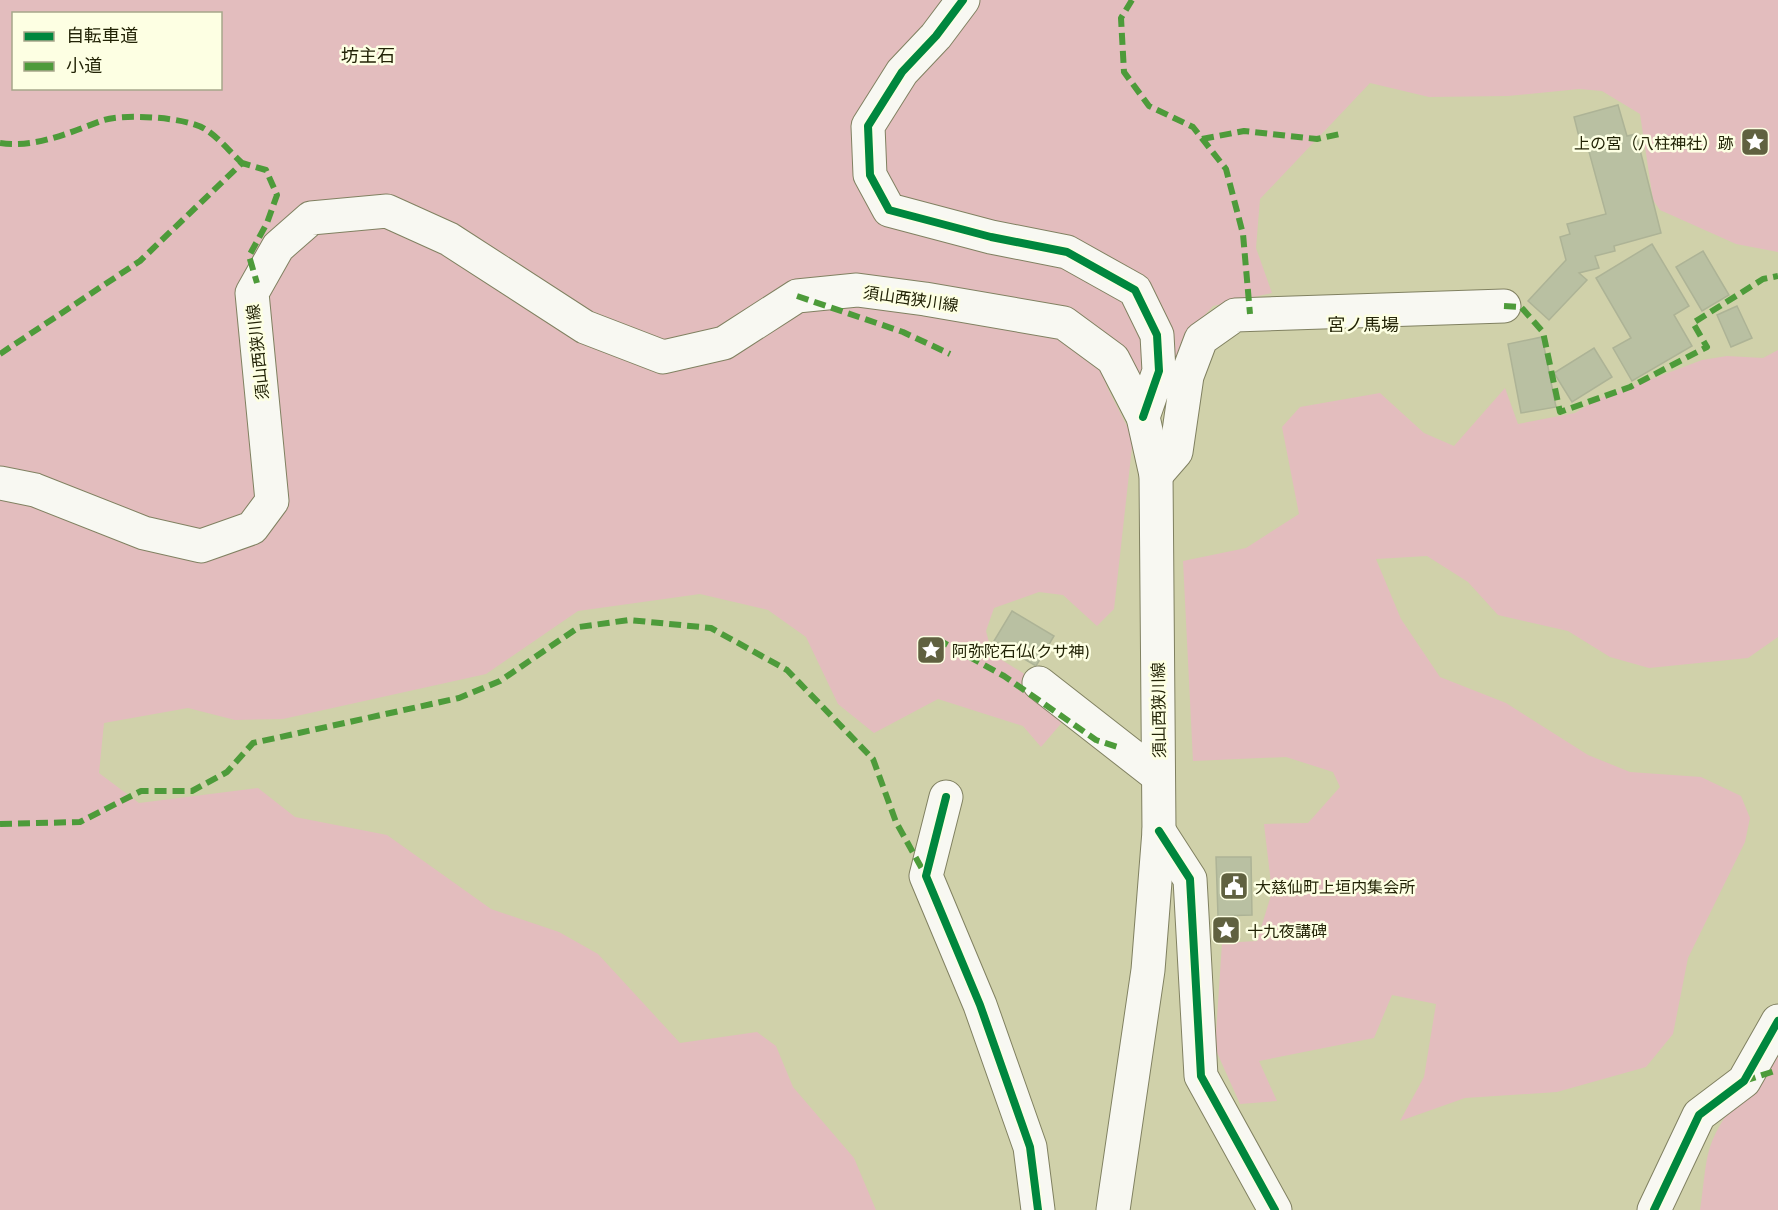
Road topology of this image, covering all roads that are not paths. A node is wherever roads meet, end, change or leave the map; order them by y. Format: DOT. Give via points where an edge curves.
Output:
graph roads {
  1 [pos="963,0"];
  2 [pos="1504,306"];
  3 [pos="1143,417"];
  4 [pos="1156,475"];
  5 [pos="0,483"];
  6 [pos="1039,683"];
  7 [pos="1158,776"];
  8 [pos="946,797"];
  9 [pos="1159,831"];
  10 [pos="1778,1022"];
  11 [pos="1038,1210"];
  12 [pos="1113,1210"];
  13 [pos="1275,1210"];
  14 [pos="1654,1210"];
  1 -- 3 [label="main road" via="902,72 868,126 870,175 889,210 1067,252 1135,290 1157,335 1159,371"];
  2 -- 4 [label="main road" via="1235,315 1201,339 1187,376 1176,452"];
  3 -- 4 [label="main road, 須山西狭川線"];
  3 -- 5 [label="main road, 須山西狭川線" via="1113,359 1064,323 857,290 797,296 724,343 663,357 585,327 449,239 387,211 311,218 278,247 252,293 272,501 252,528 201,546 144,533 35,490"];
  4 -- 7 [label="main road, 須山西狭川線"];
  6 -- 7 [label="main road"];
  7 -- 9 [label="main road, 須山西狭川線"];
  8 -- 11 [label="main road" via="926,876 980,1005 1029,1147"];
  9 -- 12 [label="main road, 須山西狭川線" via="1148,970"];
  9 -- 13 [label="main road" via="1190,879 1201,1076"];
  10 -- 14 [label="main road" via="1744,1081 1699,1115"];
}
